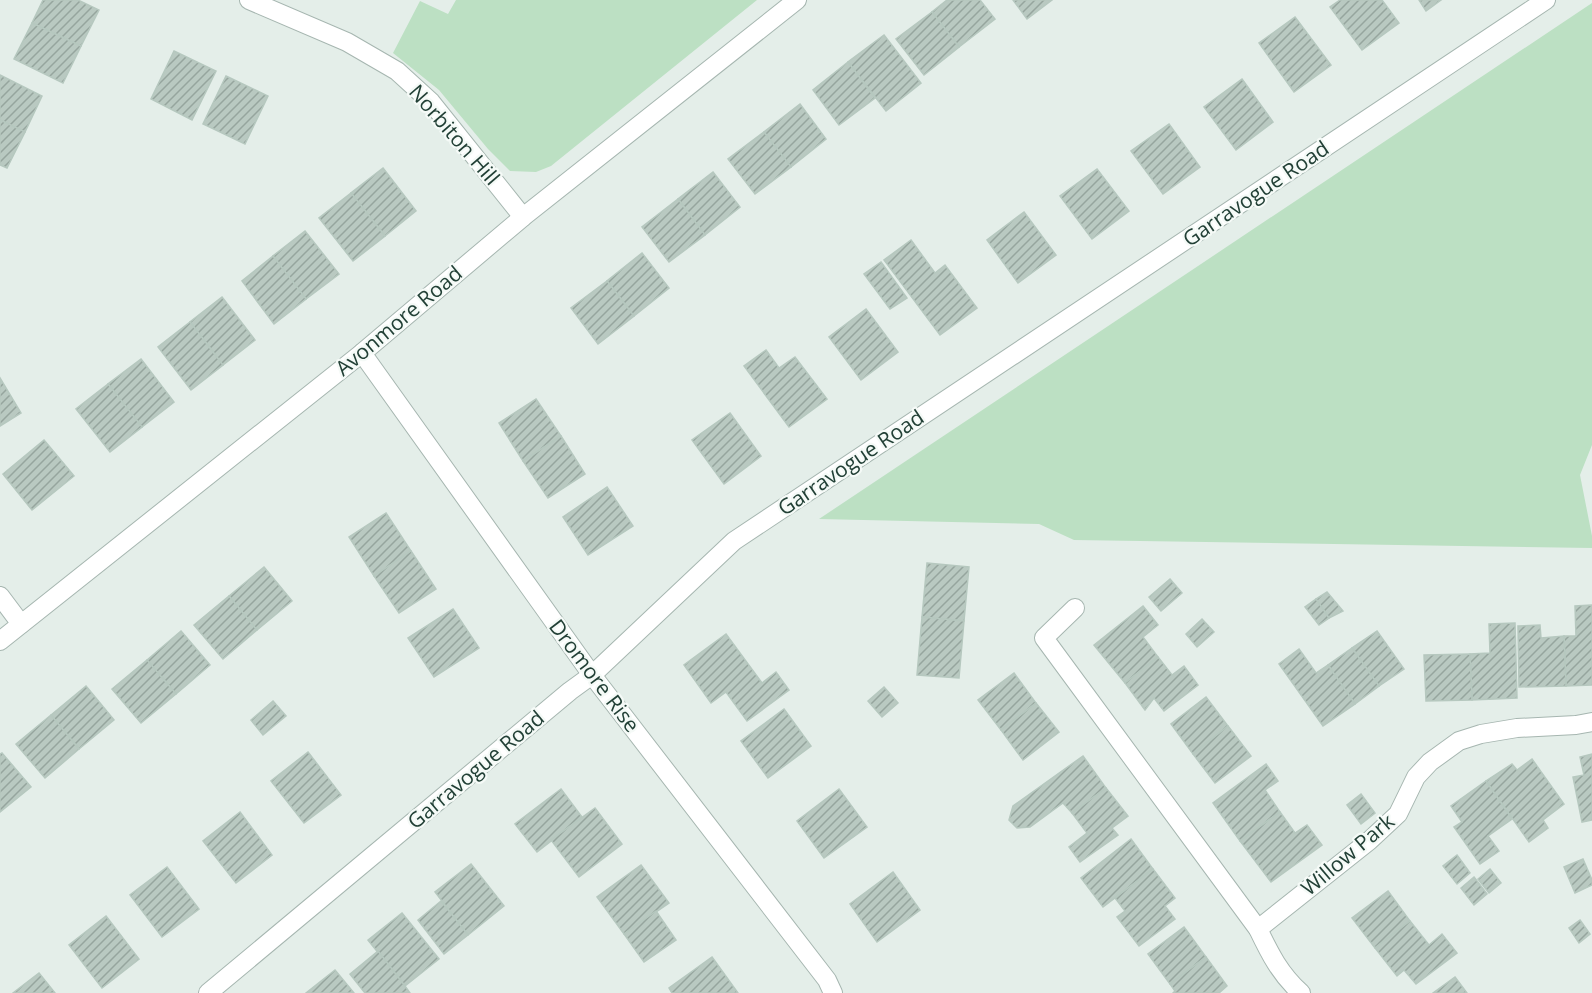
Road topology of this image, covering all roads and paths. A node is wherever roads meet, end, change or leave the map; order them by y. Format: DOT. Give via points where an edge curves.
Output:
graph roads {
  1 [pos="249,0"];
  2 [pos="797,0"];
  3 [pos="1546,0"];
  4 [pos="523,217"];
  5 [pos="362,353"];
  6 [pos="0,596"];
  7 [pos="1075,608"];
  8 [pos="21,624"];
  9 [pos="0,641"];
  10 [pos="592,675"];
  11 [pos="1592,722"];
  12 [pos="1258,929"];
  13 [pos="208,993"];
  14 [pos="832,993"];
  15 [pos="1300,993"];
  1 -- 4 [label="street, Norbiton Hill" via="347,42 397,71 431,102"];
  2 -- 4 [label="street, Avonmore Road"];
  3 -- 10 [label="street, Garravogue Road" via="734,541"];
  4 -- 5 [label="street, Avonmore Road"];
  5 -- 8 [label="street, Avonmore Road"];
  5 -- 10 [label="street, Dromore Rise"];
  6 -- 8 [label="street"];
  7 -- 12 [label="street" via="1044,638"];
  8 -- 9 [label="street, Avonmore Road"];
  10 -- 13 [label="street, Garravogue Road"];
  10 -- 14 [label="street, Dromore Rise" via="827,980"];
  11 -- 12 [label="street, Willow Park" via="1517,728 1459,741 1416,777 1398,814 1369,842"];
  12 -- 15 [label="street" via="1275,964"];
}
